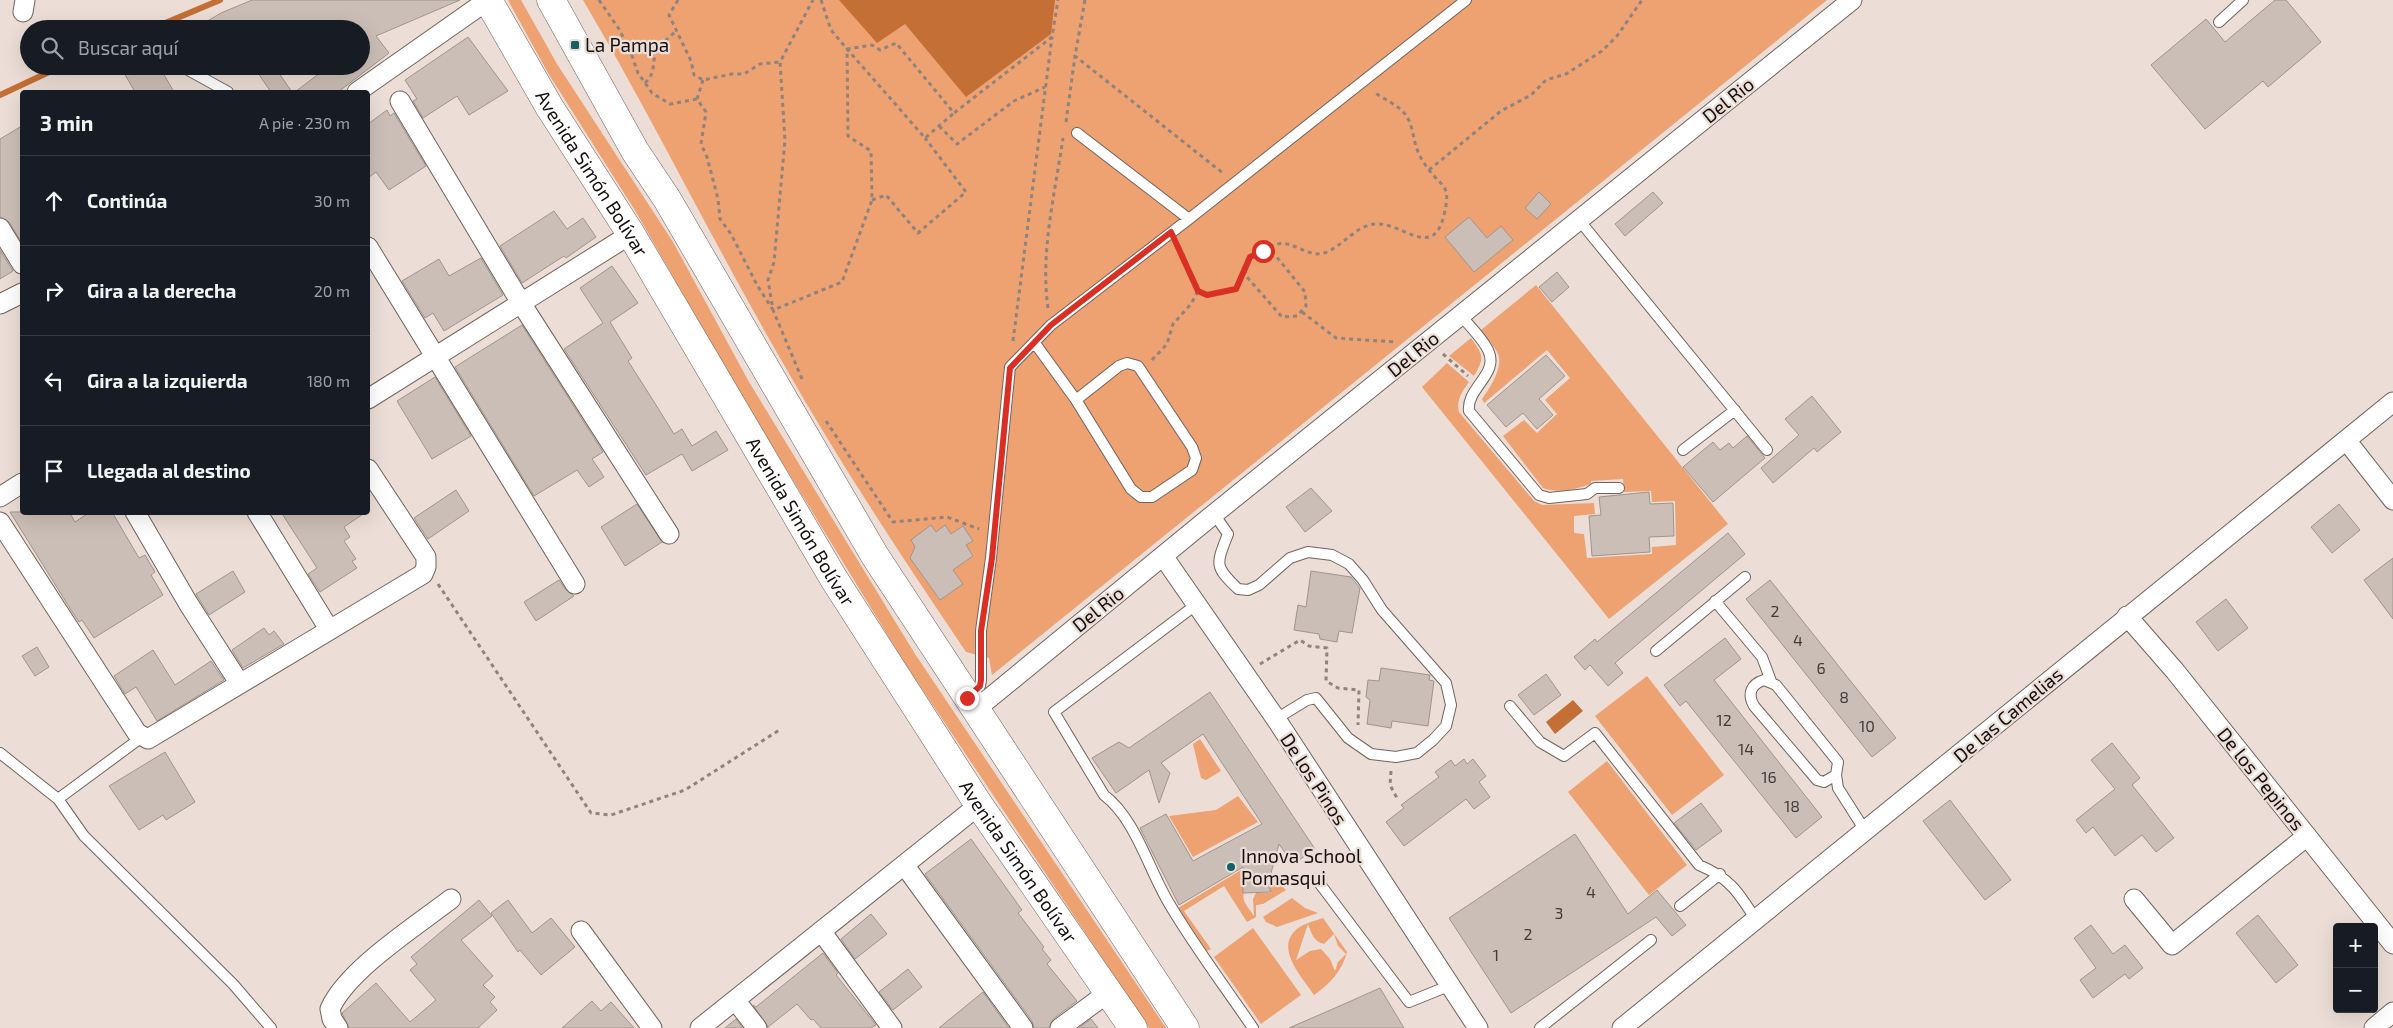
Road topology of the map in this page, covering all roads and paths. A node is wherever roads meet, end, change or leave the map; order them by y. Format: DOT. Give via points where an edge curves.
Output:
graph roads {
  1 [pos="488,0"];
  2 [pos="550,0"];
  3 [pos="599,0"];
  4 [pos="678,0"];
  5 [pos="813,0"];
  6 [pos="820,0"];
  7 [pos="1058,0"];
  8 [pos="1085,0"];
  9 [pos="1466,0"];
  10 [pos="1642,0"];
  11 [pos="1852,0"];
  12 [pos="2243,0"];
  13 [pos="2219,22"];
  14 [pos="675,32"];
  15 [pos="1052,36"];
  16 [pos="847,49"];
  17 [pos="1075,56"];
  18 [pos="780,62"];
  19 [pos="197,75"];
  20 [pos="703,80"];
  21 [pos="1362,81"];
  22 [pos="645,83"];
  23 [pos="1045,87"];
  24 [pos="224,90"];
  25 [pos="360,90"];
  26 [pos="697,99"];
  27 [pos="400,101"];
  28 [pos="954,113"];
  29 [pos="1065,123"];
  30 [pos="940,126"];
  31 [pos="1064,132"];
  32 [pos="1077,133"];
  33 [pos="925,138"];
  34 [pos="1429,170"];
  35 [pos="1234,182"];
  36 [pos="872,200"];
  37 [pos="1189,219"];
  38 [pos="1579,220"];
  39 [pos="0,228"];
  40 [pos="1171,232"];
  41 [pos="631,234"];
  42 [pos="370,250"];
  43 [pos="1263,251"];
  44 [pos="20,261"];
  45 [pos="1245,270"];
  46 [pos="1198,291"];
  47 [pos="20,294"];
  48 [pos="521,303"];
  49 [pos="0,304"];
  50 [pos="773,310"];
  51 [pos="1302,312"];
  52 [pos="1461,316"];
  53 [pos="1051,325"];
  54 [pos="1034,342"];
  55 [pos="1429,342"];
  56 [pos="1398,343"];
  57 [pos="436,356"];
  58 [pos="1138,366"];
  59 [pos="1010,368"];
  60 [pos="803,383"];
  61 [pos="1480,385"];
  62 [pos="370,398"];
  63 [pos="1076,400"];
  64 [pos="2393,402"];
  65 [pos="1735,410"];
  66 [pos="823,416"];
  67 [pos="2346,440"];
  68 [pos="1683,450"];
  69 [pos="1767,450"];
  70 [pos="370,472"];
  71 [pos="20,484"];
  72 [pos="1619,488"];
  73 [pos="0,497"];
  74 [pos="2393,500"];
  75 [pos="1214,514"];
  76 [pos="138,515"];
  77 [pos="259,515"];
  78 [pos="0,522"];
  79 [pos="669,534"];
  80 [pos="994,534"];
  81 [pos="1163,556"];
  82 [pos="426,567"];
  83 [pos="1745,577"];
  84 [pos="575,584"];
  85 [pos="1716,601"];
  86 [pos="1197,604"];
  87 [pos="2127,616"];
  88 [pos="329,629"];
  89 [pos="1656,652"];
  90 [pos="1245,673"];
  91 [pos="1770,681"];
  92 [pos="240,684"];
  93 [pos="971,704"];
  94 [pos="1510,706"];
  95 [pos="1276,719"];
  96 [pos="781,729"];
  97 [pos="1359,730"];
  98 [pos="142,737"];
  99 [pos="0,753"];
  100 [pos="1391,756"];
  101 [pos="1836,775"];
  102 [pos="58,799"];
  103 [pos="1398,800"];
  104 [pos="979,805"];
  105 [pos="1866,832"];
  106 [pos="2307,836"];
  107 [pos="905,866"];
  108 [pos="1720,874"];
  109 [pos="1320,884"];
  110 [pos="451,899"];
  111 [pos="2134,899"];
  112 [pos="1680,906"];
  113 [pos="1756,920"];
  114 [pos="581,931"];
  115 [pos="821,932"];
  116 [pos="2391,939"];
  117 [pos="1651,940"];
  118 [pos="1451,985"];
  119 [pos="1109,992"];
  120 [pos="735,1000"];
  121 [pos="2393,1012"];
  122 [pos="271,1028"];
  123 [pos="338,1028"];
  124 [pos="652,1028"];
  125 [pos="700,1028"];
  126 [pos="757,1028"];
  127 [pos="892,1028"];
  128 [pos="1023,1028"];
  129 [pos="1060,1028"];
  130 [pos="1133,1028"];
  131 [pos="1185,1028"];
  132 [pos="1253,1028"];
  133 [pos="1478,1028"];
  134 [pos="1540,1028"];
  135 [pos="1622,1028"];
  136 [pos="2374,1028"];
  1 -- 25 [label="street"];
  1 -- 41 [label="highway, Avenida Simón Bolívar" via="550,108"];
  2 -- 93 [label="highway" via="875,556"];
  3 -- 22 [label="path" via="619,29"];
  4 -- 14 [label="path" via="669,15"];
  5 -- 18 [label="path"];
  6 -- 16 [label="path" via="831,30"];
  7 -- 15 [label="path"];
  8 -- 17 [label="path"];
  9 -- 21 [label="lane"];
  10 -- 34 [label="path" via="1617,36 1602,51 1566,74 1546,80 1531,95 1500,111"];
  11 -- 38 [label="street, Del Rio"];
  12 -- 13 [label="lane"];
  14 -- 20 [label="path" via="691,61 694,75"];
  14 -- 22 [label="path" via="662,44 655,56 653,75"];
  15 -- 23 [label="path"];
  15 -- 28 [label="path"];
  16 -- 28 [label="path" via="872,45 880,50 896,43"];
  16 -- 33 [label="path"];
  16 -- 36 [label="path" via="848,136 871,150"];
  17 -- 29 [label="path"];
  17 -- 35 [label="path"];
  18 -- 20 [label="path" via="760,64 744,74"];
  18 -- 50 [label="path" via="785,140 774,262 768,280"];
  19 -- 24 [label="lane"];
  20 -- 26 [label="path"];
  21 -- 34 [label="path" via="1407,117 1417,150"];
  21 -- 35 [label="lane"];
  22 -- 26 [label="path" via="652,93 670,104"];
  23 -- 30 [label="path" via="1014,101 956,144"];
  23 -- 59 [label="path"];
  26 -- 50 [label="path" via="706,112 701,144 718,199 720,219"];
  27 -- 48 [label="street"];
  28 -- 30 [label="path"];
  30 -- 33 [label="path"];
  31 -- 53 [label="path" via="1045,286"];
  32 -- 37 [label="lane"];
  33 -- 36 [label="path" via="966,192 918,233 886,195"];
  34 -- 43 [label="path" via="1444,184 1447,194 1443,217 1434,234 1425,238 1378,224 1368,225 1325,253 1316,255 1278,244"];
  35 -- 37 [label="lane"];
  36 -- 50 [label="path" via="842,282"];
  37 -- 40 [label="lane"];
  38 -- 52 [label="street, Del Rio"];
  38 -- 65 [label="lane"];
  39 -- 44 [label="street"];
  40 -- 46 [label="path"];
  40 -- 53 [label="lane"];
  41 -- 48 [label="street"];
  41 -- 104 [label="highway, Avenida Simón Bolívar" via="834,579"];
  42 -- 57 [label="street"];
  43 -- 45 [label="path" via="1250,257"];
  43 -- 51 [label="path" via="1276,256 1306,292 1306,306"];
  45 -- 46 [label="path" via="1236,289 1207,295"];
  45 -- 51 [label="path" via="1251,284 1282,317 1290,318"];
  46 -- 58 [label="path" via="1173,324 1167,344 1153,360"];
  47 -- 49 [label="street"];
  48 -- 57 [label="street"];
  48 -- 79 [label="street"];
  50 -- 60 [label="path"];
  51 -- 56 [label="path" via="1336,338"];
  52 -- 55 [label="street, Del Rio"];
  52 -- 61 [label="lane" via="1489,351 1489,370"];
  53 -- 54 [label="lane"];
  54 -- 59 [label="lane"];
  54 -- 63 [label="lane"];
  55 -- 61 [label="path"];
  55 -- 75 [label="street, Del Rio"];
  57 -- 62 [label="street"];
  57 -- 84 [label="street"];
  58 -- 63 [label="lane" via="1127,363 1119,366"];
  58 -- 63 [label="lane" via="1196,458 1192,470 1152,497 1141,497 1131,488"];
  59 -- 80 [label="lane"];
  61 -- 72 [label="lane" via="1471,395 1469,411 1538,495 1549,498 1587,494 1595,488"];
  64 -- 67 [label="street, De las Camelias"];
  65 -- 68 [label="lane"];
  65 -- 69 [label="lane"];
  66 -- 80 [label="path" via="893,522 947,517"];
  67 -- 74 [label="street"];
  67 -- 87 [label="street, De las Camelias"];
  70 -- 82 [label="street" via="426,557"];
  71 -- 73 [label="street"];
  75 -- 81 [label="street, Del Rio"];
  75 -- 100 [label="lane" via="1228,534 1218,559 1219,568 1238,589 1248,590 1259,585 1290,558 1308,552 1332,555 1349,564 1364,580 1382,610 1446,683 1451,705 1446,726 1417,753"];
  76 -- 92 [label="street"];
  77 -- 88 [label="street"];
  78 -- 98 [label="street"];
  80 -- 93 [label="lane" via="981,631 981,680"];
  81 -- 86 [label="street, De los Pinos"];
  81 -- 93 [label="street, Del Rio"];
  82 -- 88 [label="street" via="423,574"];
  82 -- 96 [label="path" via="591,814 611,815 685,790"];
  83 -- 85 [label="lane"];
  85 -- 89 [label="lane"];
  85 -- 91 [label="lane" via="1762,658"];
  86 -- 90 [label="street, De los Pinos"];
  86 -- 132 [label="lane" via="1054,712 1104,795 1115,803 1125,818 1169,904"];
  87 -- 105 [label="street, De las Camelias"];
  87 -- 106 [label="street, De los Pepinos"];
  88 -- 92 [label="street"];
  90 -- 95 [label="street, De los Pinos"];
  90 -- 97 [label="path" via="1300,640 1309,646 1327,648 1326,682 1338,688 1359,690"];
  91 -- 101 [label="lane" via="1838,762"];
  91 -- 101 [label="lane" via="1757,682 1752,687 1750,700 1754,706 1817,780 1824,782"];
  92 -- 98 [label="street" via="148,739"];
  93 -- 131 [label="highway"];
  94 -- 108 [label="lane" via="1540,742 1564,756 1595,733 1699,865"];
  95 -- 100 [label="lane" via="1316,698 1348,738 1371,754"];
  95 -- 118 [label="street, De los Pinos"];
  98 -- 102 [label="lane"];
  99 -- 102 [label="lane"];
  100 -- 103 [label="path" via="1390,785"];
  101 -- 105 [label="lane" via="1838,788"];
  102 -- 122 [label="lane" via="84,836 233,984"];
  104 -- 107 [label="street"];
  104 -- 119 [label="highway, Avenida Simón Bolívar"];
  105 -- 113 [label="street, De las Camelias"];
  106 -- 111 [label="street" via="2172,945"];
  106 -- 116 [label="street, De los Pepinos"];
  107 -- 115 [label="street"];
  107 -- 128 [label="street"];
  108 -- 112 [label="lane"];
  108 -- 113 [label="lane"];
  109 -- 118 [label="lane" via="1409,1002"];
  110 -- 123 [label="street" via="375,958 344,987 330,1010"];
  113 -- 135 [label="street, De las Camelias"];
  114 -- 124 [label="street"];
  115 -- 120 [label="street"];
  115 -- 127 [label="street"];
  117 -- 134 [label="lane"];
  118 -- 133 [label="street, De los Pinos"];
  119 -- 129 [label="street"];
  119 -- 130 [label="highway, Avenida Simón Bolívar"];
  120 -- 125 [label="street"];
  120 -- 126 [label="street"];
  121 -- 136 [label="street"];
}
